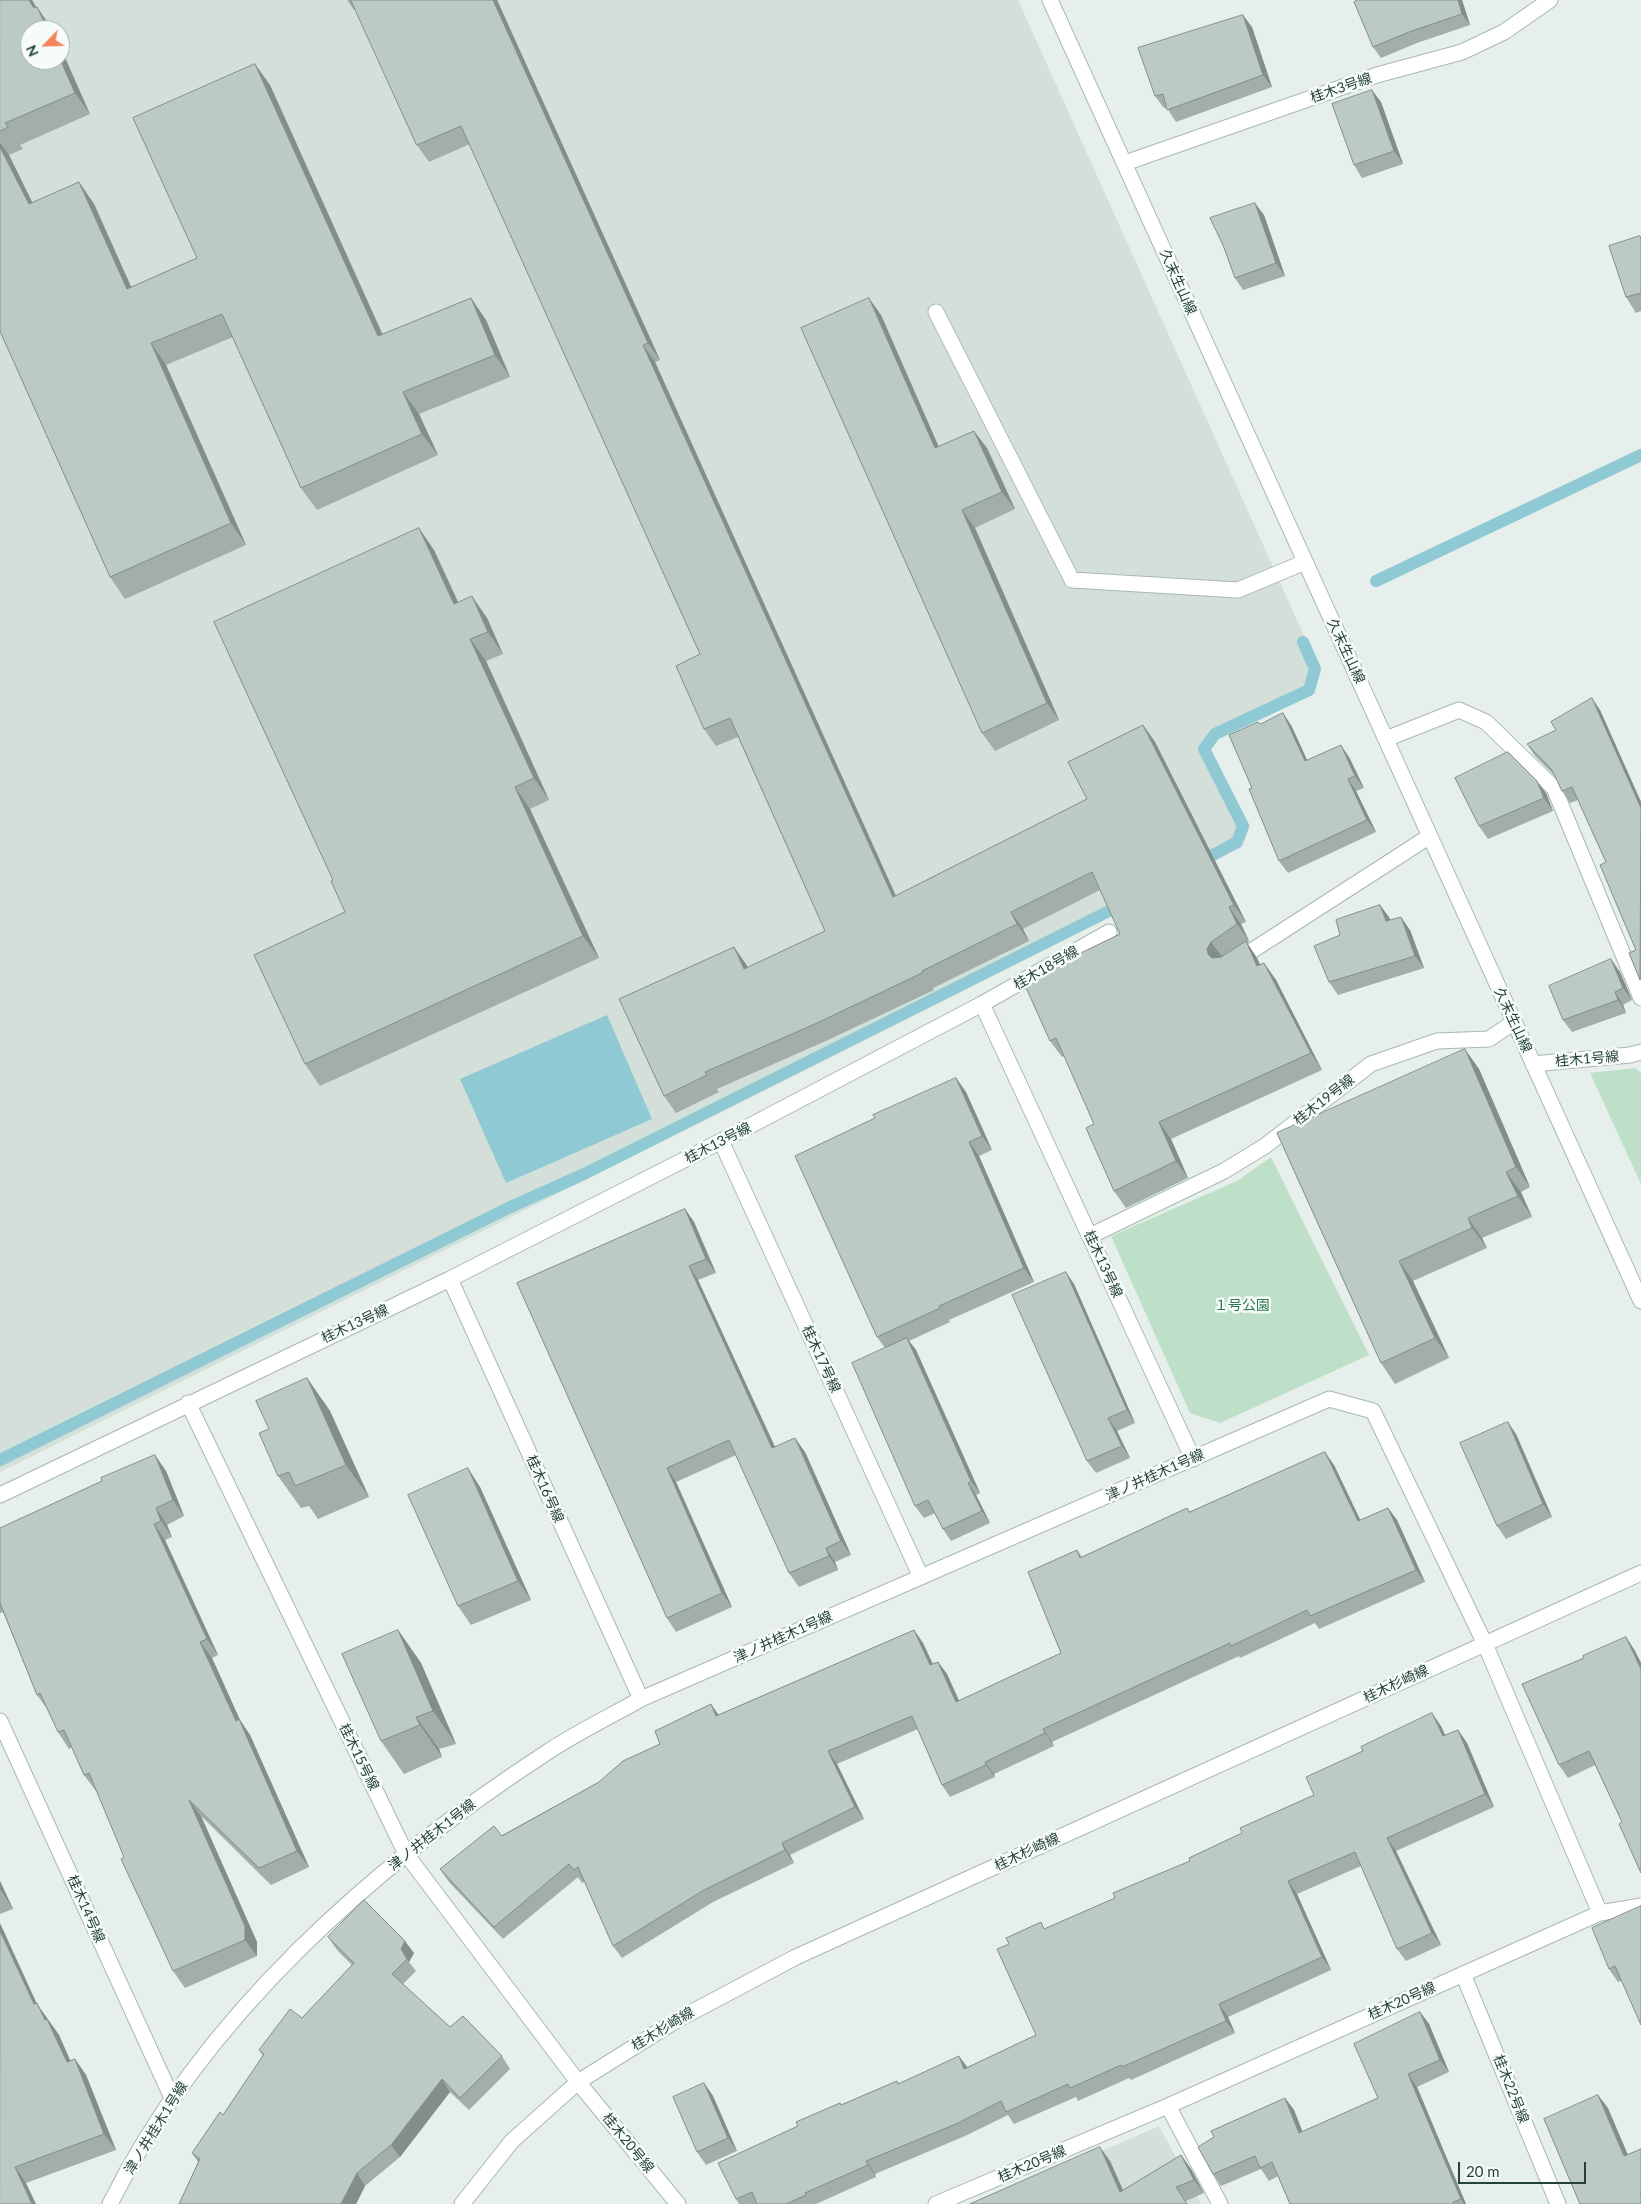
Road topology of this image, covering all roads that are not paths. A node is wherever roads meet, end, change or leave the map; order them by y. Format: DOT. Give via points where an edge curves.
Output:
graph roads {
  1 [pos="1050,0"];
  2 [pos="1550,0"];
  3 [pos="1125,164"];
  4 [pos="936,312"];
  5 [pos="1305,562"];
  6 [pos="1386,739"];
  7 [pos="1430,836"];
  8 [pos="1109,932"];
  9 [pos="1228,966"];
  10 [pos="1641,998"];
  11 [pos="982,1004"];
  12 [pos="1514,1022"];
  13 [pos="1641,1052"];
  14 [pos="1533,1064"];
  15 [pos="721,1141"];
  16 [pos="1090,1236"];
  17 [pos="450,1278"];
  18 [pos="1641,1301"];
  19 [pos="188,1403"];
  20 [pos="1193,1459"];
  21 [pos="0,1495"];
  22 [pos="1641,1573"];
  23 [pos="921,1577"];
  24 [pos="1485,1644"];
  25 [pos="641,1699"];
  26 [pos="0,1721"];
  27 [pos="406,1854"];
  28 [pos="1641,1906"];
  29 [pos="1600,1913"];
  30 [pos="1463,1974"];
  31 [pos="578,2082"];
  32 [pos="172,2098"];
  33 [pos="1168,2106"];
  34 [pos="110,2204"];
  35 [pos="462,2204"];
  36 [pos="678,2204"];
  37 [pos="936,2204"];
  38 [pos="1220,2204"];
  39 [pos="1558,2204"];
  1 -- 3 [label="street, 久末生山線"];
  2 -- 3 [label="street, 桂木3号線" via="1504,32 1462,52 1377,75"];
  3 -- 5 [label="street, 久末生山線"];
  4 -- 5 [label="street" via="1072,580 1238,590"];
  5 -- 6 [label="street, 久末生山線"];
  6 -- 7 [label="street, 久末生山線"];
  6 -- 10 [label="street" via="1460,710 1486,722 1554,788"];
  7 -- 9 [label="street"];
  7 -- 12 [label="street, 久末生山線"];
  8 -- 11 [label="street, 桂木18号線"];
  11 -- 15 [label="street, 桂木13号線"];
  11 -- 16 [label="street, 桂木13号線"];
  12 -- 14 [label="street, 久末生山線"];
  12 -- 16 [label="street, 桂木19号線" via="1489,1039 1437,1041 1371,1064 1266,1146 1224,1171"];
  13 -- 14 [label="street, 桂木1号線"];
  14 -- 18 [label="street, 久末生山線"];
  15 -- 17 [label="street, 桂木13号線"];
  15 -- 23 [label="street, 桂木17号線"];
  16 -- 20 [label="street, 桂木13号線"];
  17 -- 19 [label="street, 桂木13号線"];
  17 -- 25 [label="street, 桂木16号線"];
  19 -- 21 [label="street, 桂木13号線"];
  19 -- 27 [label="street, 桂木15号線"];
  20 -- 23 [label="street, 津ノ井桂木1号線"];
  20 -- 24 [label="street, 津ノ井桂木1号線" via="1329,1399 1373,1411"];
  22 -- 24 [label="street, 桂木杉崎線"];
  23 -- 25 [label="street, 津ノ井桂木1号線"];
  24 -- 29 [label="street"];
  24 -- 31 [label="street, 桂木杉崎線" via="796,1957 676,2020"];
  25 -- 27 [label="street, 津ノ井桂木1号線" via="550,1750"];
  26 -- 32 [label="street, 桂木14号線"];
  27 -- 31 [label="street, 桂木15号線"];
  27 -- 32 [label="street, 津ノ井桂木1号線" via="341,1909 246,2004"];
  28 -- 29 [label="street, 桂木20号線"];
  29 -- 30 [label="street, 桂木20号線"];
  30 -- 33 [label="street, 桂木20号線"];
  30 -- 39 [label="street, 桂木22号線"];
  31 -- 35 [label="street, 桂木杉崎線" via="512,2140"];
  31 -- 36 [label="street, 桂木20号線"];
  32 -- 34 [label="street, 津ノ井桂木1号線"];
  33 -- 37 [label="street, 桂木20号線"];
  33 -- 38 [label="street"];
}
